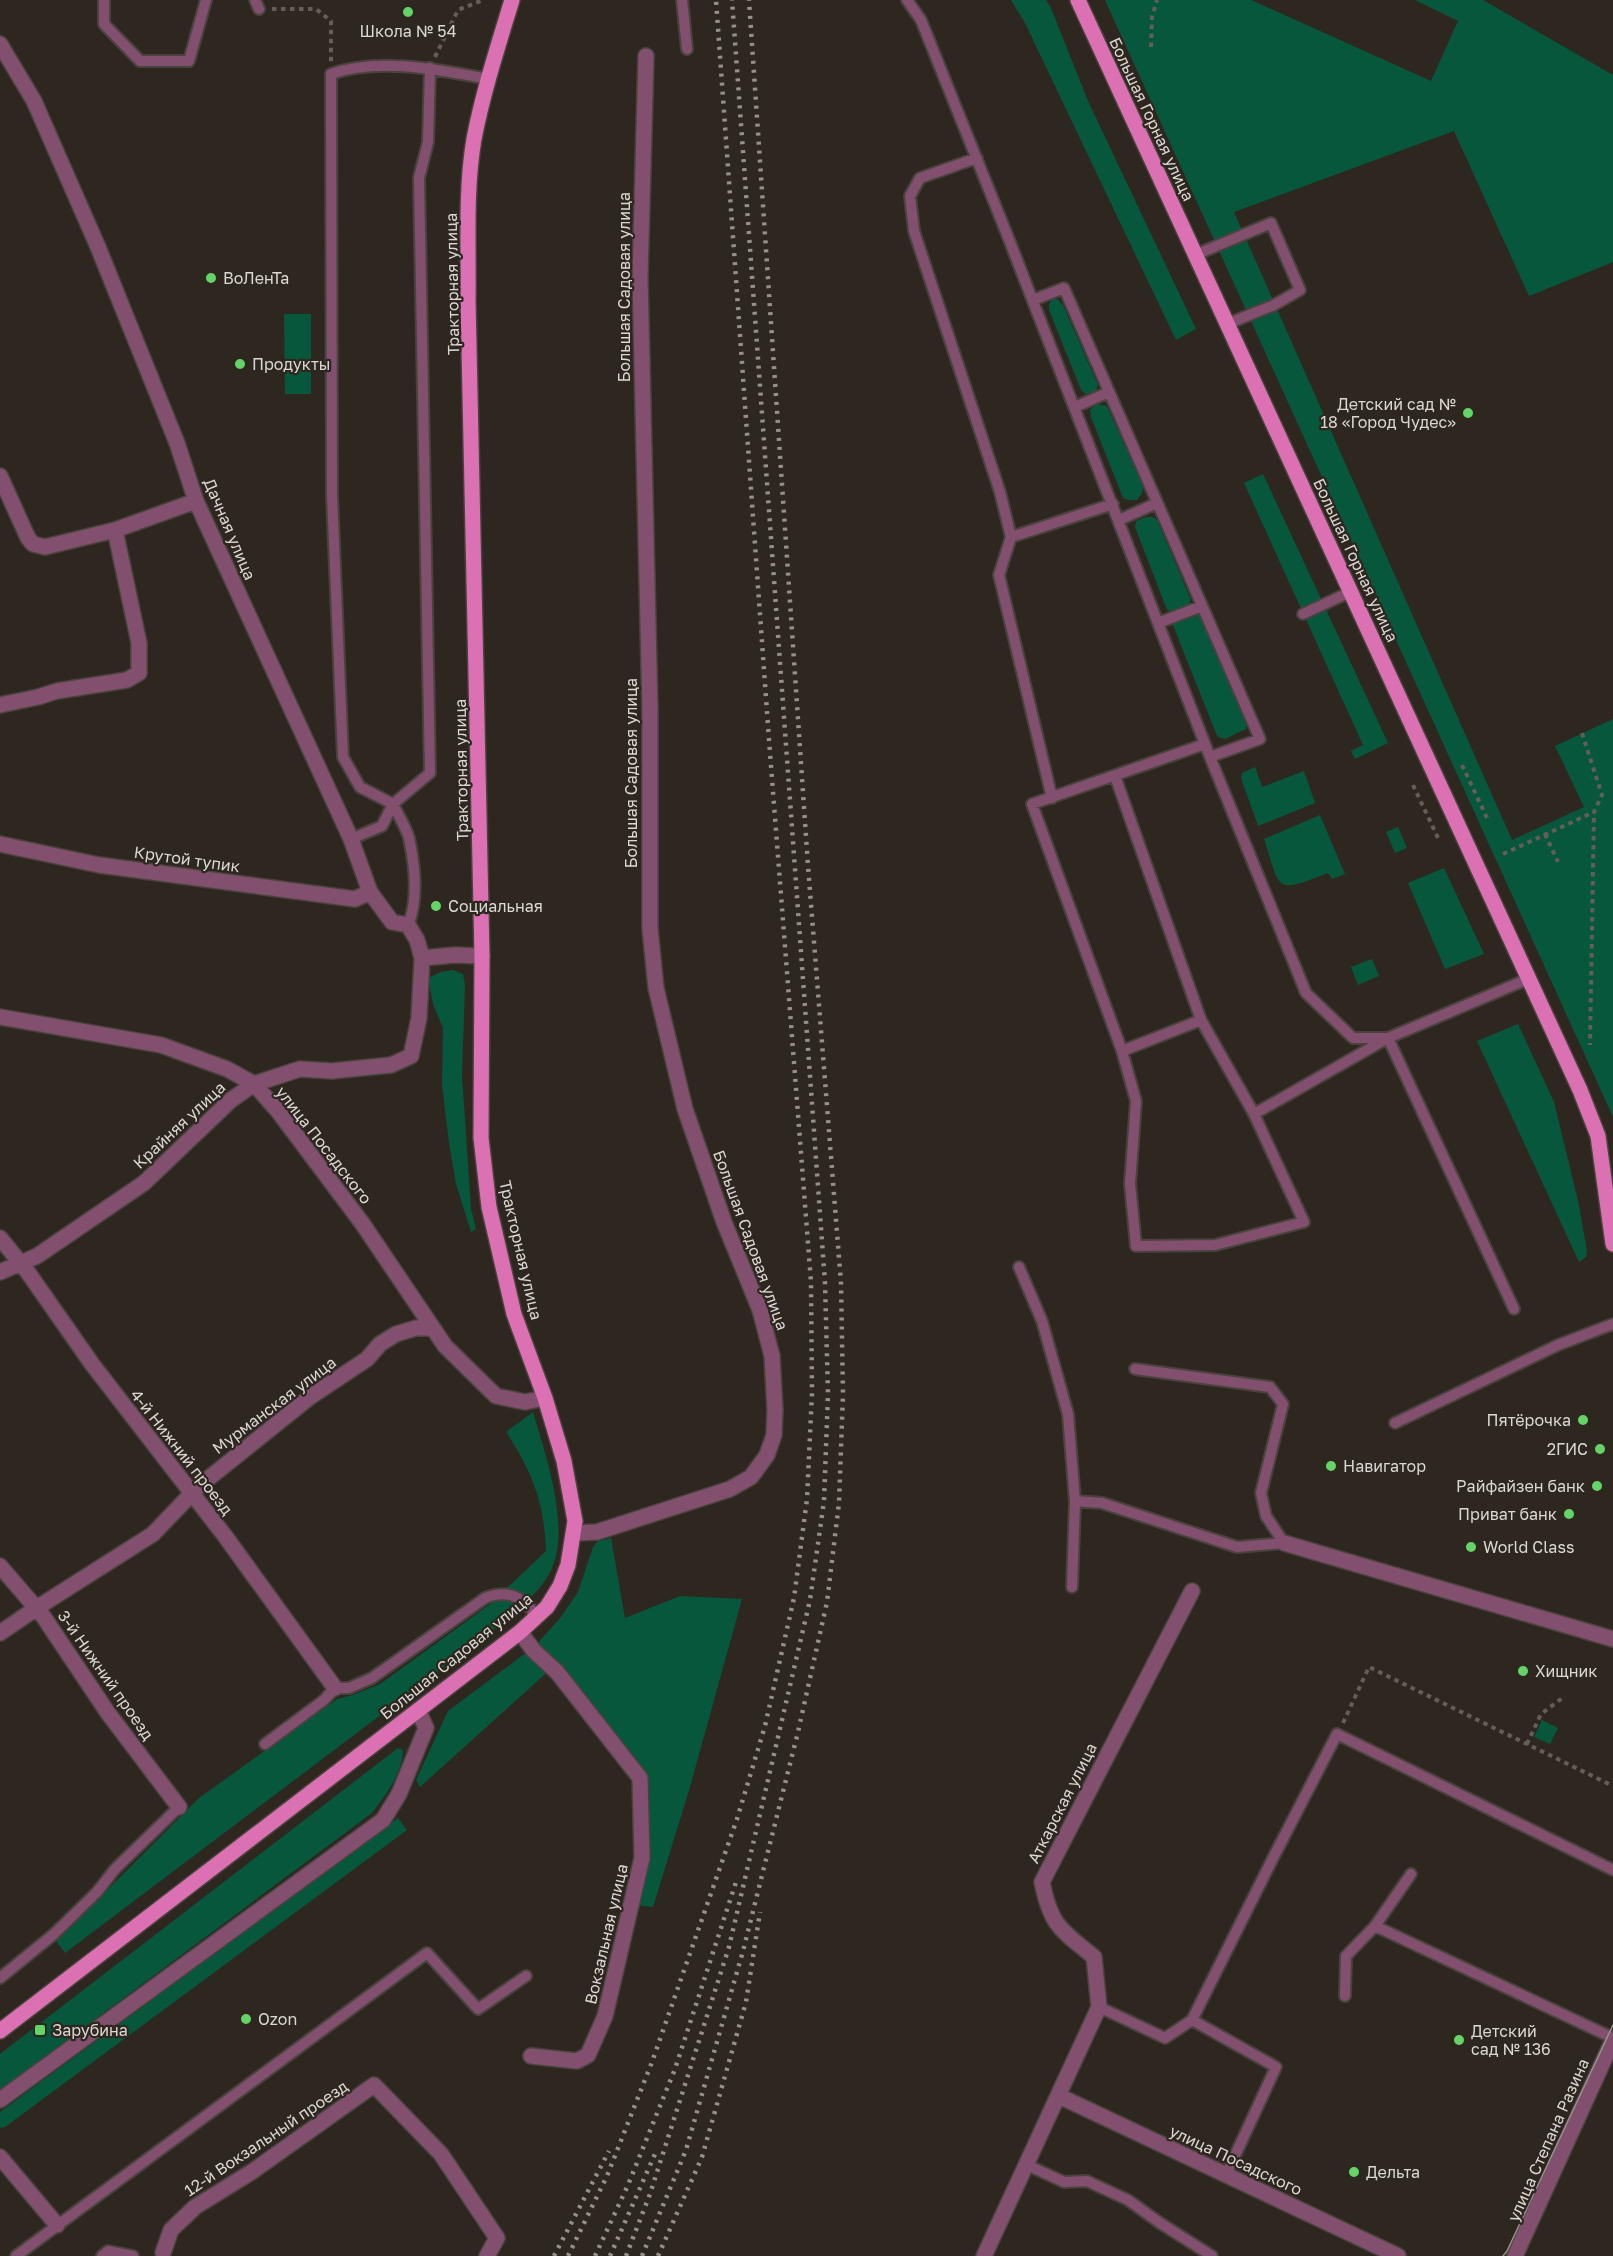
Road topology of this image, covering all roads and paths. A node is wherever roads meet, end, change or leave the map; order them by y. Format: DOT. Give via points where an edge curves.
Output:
graph roads {
  1 [pos="104,0"];
  2 [pos="206,0"];
  3 [pos="483,0"];
  4 [pos="512,0"];
  5 [pos="682,0"];
  6 [pos="907,0"];
  7 [pos="1078,0"];
  8 [pos="1157,0"];
  9 [pos="257,4"];
  10 [pos="0,44"];
  11 [pos="1151,47"];
  12 [pos="687,49"];
  13 [pos="646,56"];
  14 [pos="430,68"];
  15 [pos="331,75"];
  16 [pos="488,79"];
  17 [pos="977,158"];
  18 [pos="1195,255"];
  19 [pos="1033,300"];
  20 [pos="1227,324"];
  21 [pos="1109,392"];
  22 [pos="1075,407"];
  23 [pos="0,476"];
  24 [pos="196,501"];
  25 [pos="1157,503"];
  26 [pos="1113,504"];
  27 [pos="1119,520"];
  28 [pos="115,530"];
  29 [pos="1011,537"];
  30 [pos="1350,592"];
  31 [pos="1202,606"];
  32 [pos="1304,614"];
  33 [pos="1158,623"];
  34 [pos="0,705"];
  35 [pos="1582,733"];
  36 [pos="1205,744"];
  37 [pos="1210,757"];
  38 [pos="1462,765"];
  39 [pos="1114,776"];
  40 [pos="1413,785"];
  41 [pos="1052,798"];
  42 [pos="393,804"];
  43 [pos="1594,812"];
  44 [pos="1488,820"];
  45 [pos="1545,834"];
  46 [pos="351,839"];
  47 [pos="1439,840"];
  48 [pos="0,844"];
  49 [pos="1503,854"];
  50 [pos="1558,862"];
  51 [pos="370,892"];
  52 [pos="408,926"];
  53 [pos="482,956"];
  54 [pos="423,958"];
  55 [pos="1528,979"];
  56 [pos="0,1017"];
  57 [pos="1201,1020"];
  58 [pos="1388,1038"];
  59 [pos="1590,1045"];
  60 [pos="1122,1051"];
  61 [pos="254,1084"];
  62 [pos="1254,1114"];
  63 [pos="1598,1136"];
  64 [pos="1613,1159"];
  65 [pos="0,1238"];
  66 [pos="1613,1244"];
  67 [pos="19,1262"];
  68 [pos="1019,1268"];
  69 [pos="0,1272"];
  70 [pos="1514,1309"];
  71 [pos="1613,1324"];
  72 [pos="432,1328"];
  73 [pos="1135,1369"];
  74 [pos="545,1398"];
  75 [pos="1395,1423"];
  76 [pos="191,1494"];
  77 [pos="1075,1501"];
  78 [pos="574,1533"];
  79 [pos="1284,1543"];
  80 [pos="0,1566"];
  81 [pos="1072,1587"];
  82 [pos="1192,1591"];
  83 [pos="34,1609"];
  84 [pos="537,1616"];
  85 [pos="520,1632"];
  86 [pos="0,1633"];
  87 [pos="1613,1639"];
  88 [pos="335,1688"];
  89 [pos="1565,1696"];
  90 [pos="418,1710"];
  91 [pos="1337,1734"];
  92 [pos="264,1744"];
  93 [pos="1527,1744"];
  94 [pos="1613,1786"];
  95 [pos="179,1807"];
  96 [pos="1613,1870"];
  97 [pos="1411,1875"];
  98 [pos="1375,1926"];
  99 [pos="526,1976"];
  100 [pos="0,1978"];
  101 [pos="1345,1996"];
  102 [pos="1099,2007"];
  103 [pos="1192,2020"];
  104 [pos="0,2031"];
  105 [pos="1613,2039"];
  106 [pos="531,2056"];
  107 [pos="1059,2096"];
  108 [pos="0,2100"];
  109 [pos="0,2157"];
  110 [pos="1027,2165"];
  111 [pos="1226,2175"];
  112 [pos="57,2225"];
  113 [pos="164,2254"];
  114 [pos="16,2256"];
  115 [pos="102,2256"];
  116 [pos="133,2256"];
  117 [pos="487,2256"];
  118 [pos="984,2256"];
  119 [pos="1212,2256"];
  120 [pos="1398,2256"];
  121 [pos="1515,2256"];
  1 -- 2 [label="lane" via="104,24 140,61 189,61"];
  3 -- 14 [label="path" via="458,10"];
  4 -- 16 [label="main road, Тракторная улица"];
  5 -- 12 [label="lane"];
  6 -- 17 [label="lane" via="921,20"];
  7 -- 18 [label="main road, Большая Горная улица"];
  8 -- 11 [label="path"];
  9 -- 15 [label="path" via="316,9 331,21"];
  10 -- 24 [label="street, Дачная улица" via="34,101 98,247 177,443"];
  13 -- 78 [label="street, Большая Садовая улица" via="640,277 650,710 650,929 656,988 685,1109 760,1310 772,1356 774,1435 767,1455 751,1477 730,1489 597,1532"];
  14 -- 15 [label="lane" via="350,68"];
  14 -- 16 [label="lane"];
  14 -- 42 [label="lane" via="428,142 418,178 430,773"];
  15 -- 42 [label="lane" via="332,496 343,757 360,787"];
  16 -- 53 [label="main road, Тракторная улица" via="474,139 469,192 468,300"];
  17 -- 19 [label="lane"];
  17 -- 29 [label="lane" via="920,178 910,196 914,231 1000,492"];
  18 -- 20 [label="main road, Большая Горная улица"];
  18 -- 20 [label="lane" via="1271,223 1300,290"];
  19 -- 21 [label="lane" via="1064,288"];
  19 -- 22 [label="lane"];
  20 -- 30 [label="main road, Большая Горная улица"];
  21 -- 22 [label="lane"];
  21 -- 25 [label="lane"];
  22 -- 26 [label="lane"];
  23 -- 28 [label="street" via="33,544 45,546"];
  24 -- 28 [label="street"];
  24 -- 46 [label="street, Дачная улица"];
  25 -- 27 [label="lane"];
  25 -- 31 [label="lane"];
  26 -- 27 [label="lane"];
  26 -- 29 [label="lane"];
  27 -- 33 [label="lane"];
  28 -- 34 [label="street" via="139,643 139,673 127,680"];
  29 -- 41 [label="lane" via="999,575"];
  30 -- 32 [label="lane"];
  30 -- 55 [label="main road, Большая Горная улица"];
  31 -- 33 [label="lane"];
  31 -- 37 [label="lane" via="1260,739"];
  33 -- 36 [label="lane"];
  35 -- 43 [label="path" via="1602,795"];
  36 -- 37 [label="lane"];
  36 -- 39 [label="lane"];
  37 -- 58 [label="lane" via="1306,993 1353,1038"];
  38 -- 44 [label="path"];
  39 -- 41 [label="lane"];
  39 -- 57 [label="lane"];
  40 -- 47 [label="path"];
  41 -- 60 [label="lane" via="1032,804"];
  42 -- 46 [label="lane" via="382,826"];
  42 -- 52 [label="lane" via="409,837 415,884 414,910"];
  43 -- 45 [label="path"];
  43 -- 59 [label="path"];
  45 -- 49 [label="path"];
  45 -- 50 [label="path"];
  46 -- 51 [label="street, Дачная улица"];
  48 -- 51 [label="street, Крутой тупик" via="99,865 355,899"];
  51 -- 52 [label="street, Дачная улица" via="392,922"];
  52 -- 54 [label="street"];
  53 -- 54 [label="street"];
  53 -- 74 [label="main road, Тракторная улица" via="481,1138 489,1207 514,1314"];
  54 -- 61 [label="street, Крайняя улица" via="419,1018 411,1056 391,1065 300,1070"];
  55 -- 58 [label="lane"];
  55 -- 63 [label="main road, Большая Горная улица"];
  56 -- 61 [label="street, улица Посадского" via="161,1045 227,1069"];
  57 -- 60 [label="lane"];
  57 -- 62 [label="lane"];
  58 -- 62 [label="lane"];
  58 -- 70 [label="lane"];
  60 -- 62 [label="lane" via="1136,1101 1130,1184 1136,1246 1215,1245 1304,1222"];
  61 -- 67 [label="street, Крайняя улица" via="231,1100 144,1183 37,1256"];
  61 -- 72 [label="street, улица Посадского" via="362,1223"];
  63 -- 64 [label="main road, Большая Горная улица"];
  63 -- 66 [label="main road, Большая Горная улица"];
  65 -- 67 [label="street, 4-й Нижний проезд"];
  67 -- 69 [label="street, Крайняя улица"];
  67 -- 76 [label="street, 4-й Нижний проезд"];
  68 -- 77 [label="lane" via="1042,1322 1068,1414"];
  71 -- 75 [label="lane" via="1558,1345"];
  72 -- 74 [label="street, улица Посадского" via="496,1396 525,1402"];
  72 -- 76 [label="street, Мурманская улица" via="396,1334 380,1344 368,1359 274,1424"];
  73 -- 79 [label="lane" via="1270,1387 1283,1404 1262,1493 1266,1515"];
  74 -- 78 [label="main road, Тракторная улица" via="571,1492"];
  76 -- 83 [label="street, Мурманская улица" via="153,1534"];
  76 -- 88 [label="street, 4-й Нижний проезд"];
  77 -- 79 [label="lane" via="1102,1503 1237,1547"];
  77 -- 81 [label="lane"];
  78 -- 84 [label="main road, Большая Садовая улица" via="560,1586"];
  79 -- 87 [label="street"];
  80 -- 83 [label="street, 3-й Нижний проезд"];
  82 -- 102 [label="street, Аткарская улица" via="1042,1882 1047,1908 1059,1928 1094,1957"];
  83 -- 86 [label="street, Мурманская улица"];
  83 -- 95 [label="street, 3-й Нижний проезд" via="43,1616 108,1713"];
  84 -- 85 [label="main road, Большая Садовая улица"];
  84 -- 88 [label="lane" via="525,1601 499,1593 485,1598 372,1678 349,1688"];
  85 -- 90 [label="main road, Большая Садовая улица"];
  85 -- 106 [label="street, Вокзальная улица" via="557,1672 640,1778 642,1858 605,2016 588,2055 577,2061"];
  88 -- 92 [label="lane"];
  89 -- 93 [label="path" via="1541,1714"];
  90 -- 104 [label="main road, Большая Садовая улица"];
  90 -- 108 [label="street" via="426,1728 399,1794 383,1820"];
  91 -- 93 [label="path" via="1370,1667"];
  91 -- 96 [label="lane"];
  91 -- 103 [label="lane"];
  93 -- 94 [label="path"];
  95 -- 100 [label="lane" via="54,1934"];
  97 -- 98 [label="lane"];
  98 -- 101 [label="lane" via="1346,1956"];
  98 -- 105 [label="lane"];
  99 -- 112 [label="lane" via="478,2009 427,1953"];
  102 -- 103 [label="lane" via="1165,2038"];
  102 -- 107 [label="street, Аткарская улица"];
  103 -- 111 [label="lane" via="1276,2067"];
  105 -- 121 [label="street, улица Степана Разина"];
  107 -- 110 [label="street, Аткарская улица"];
  107 -- 111 [label="street, улица Посадского"];
  109 -- 112 [label="street"];
  110 -- 118 [label="street, Аткарская улица"];
  110 -- 119 [label="lane" via="1064,2182 1087,2181 1128,2200"];
  111 -- 120 [label="street, улица Посадского"];
  112 -- 114 [label="lane"];
  113 -- 117 [label="street, 12-й Вокзальный проезд" via="171,2230 195,2206 254,2171 374,2085 441,2154 497,2238"];
  115 -- 116 [label="lane" via="108,2251"];
}
